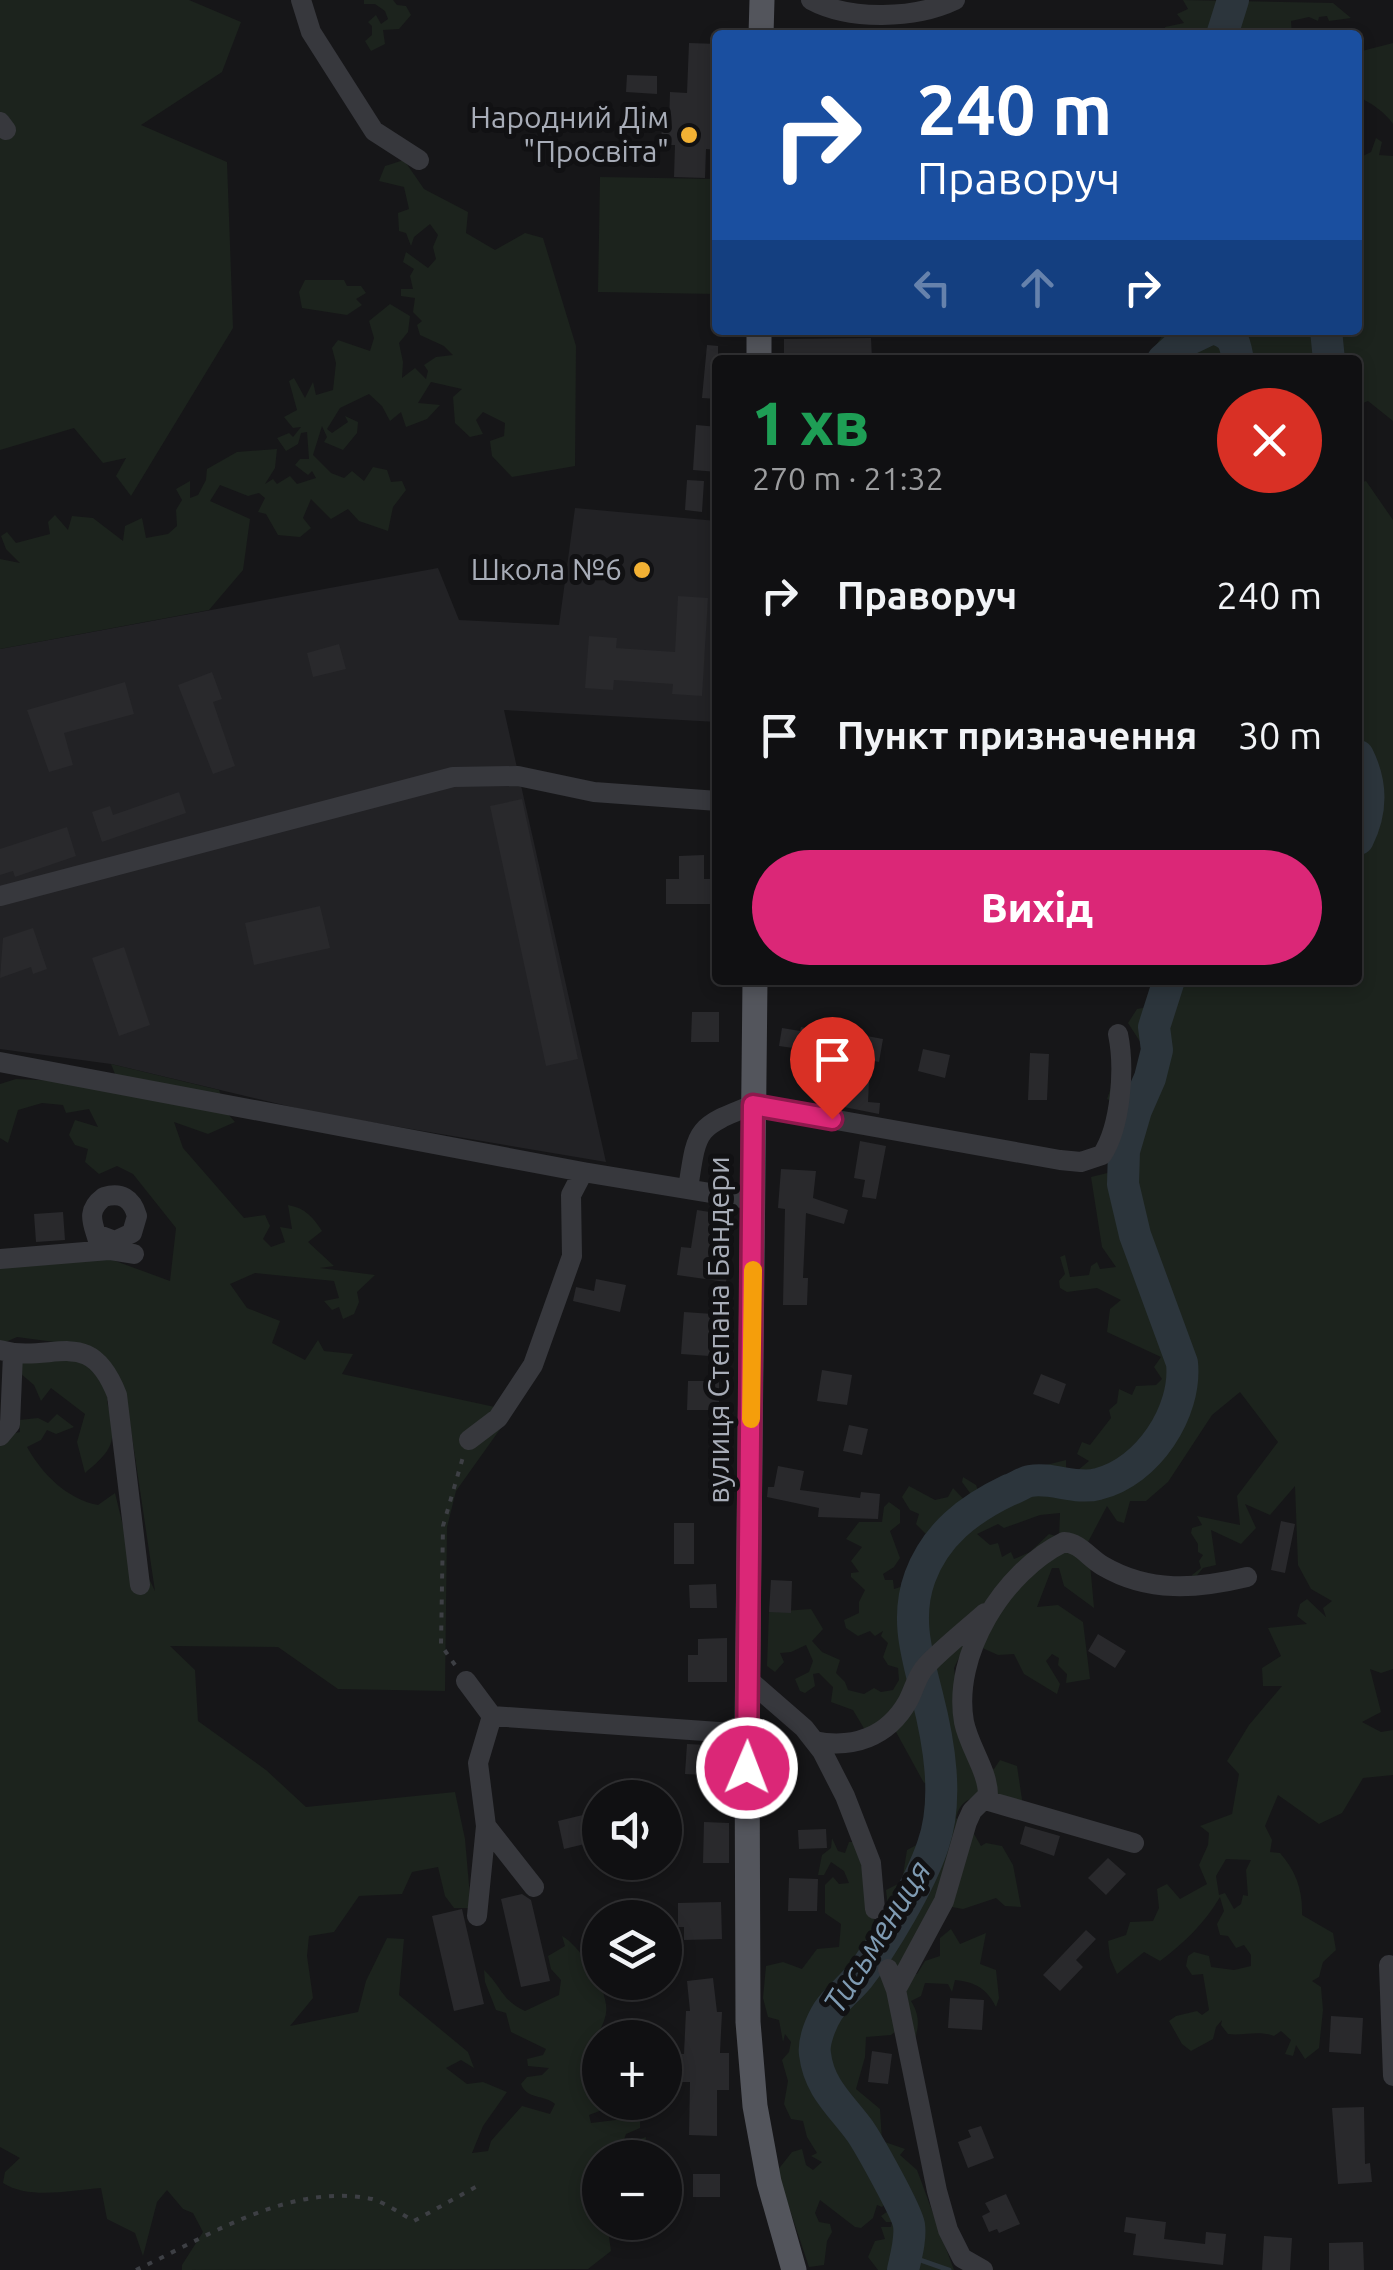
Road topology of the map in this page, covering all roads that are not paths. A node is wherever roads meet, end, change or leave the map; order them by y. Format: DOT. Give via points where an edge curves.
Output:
graph roads {
  1 [pos="301,0"];
  2 [pos="762,0"];
  3 [pos="811,0"];
  4 [pos="955,0"];
  5 [pos="762,30"];
  6 [pos="420,160"];
  7 [pos="712,802"];
  8 [pos="0,896"];
  9 [pos="755,985"];
  10 [pos="1118,1034"];
  11 [pos="2,1064"];
  12 [pos="753,1105"];
  13 [pos="583,1172"];
  14 [pos="688,1189"];
  15 [pos="753,1200"];
  16 [pos="134,1254"];
  17 [pos="0,1259"];
  18 [pos="7,1352"];
  19 [pos="0,1436"];
  20 [pos="470,1440"];
  21 [pos="1246,1577"];
  22 [pos="140,1584"];
  23 [pos="994,1606"];
  24 [pos="750,1680"];
  25 [pos="466,1681"];
  26 [pos="492,1716"];
  27 [pos="747,1734"];
  28 [pos="814,1741"];
  29 [pos="985,1800"];
  30 [pos="486,1826"];
  31 [pos="1134,1843"];
  32 [pos="534,1887"];
  33 [pos="875,1909"];
  34 [pos="477,1916"];
  35 [pos="1388,1965"];
  36 [pos="888,1969"];
  37 [pos="896,1990"];
  38 [pos="1393,2076"];
  39 [pos="794,2270"];
  40 [pos="984,2270"];
  1 -- 6 [label="street" via="311,32 374,131"];
  2 -- 5 [label="main road"];
  3 -- 4 [label="street" via="830,10 900,14"];
  7 -- 8 [label="street" via="594,792 518,776 453,777"];
  9 -- 12 [label="main road, вулиця Степана Бандери"];
  10 -- 12 [label="street" via="1122,1072 1112,1134 1102,1156 1092,1160 1060,1160"];
  11 -- 13 [label="street"];
  12 -- 14 [label="street" via="709,1121 698,1134"];
  12 -- 15 [label="main road, вулиця Степана Бандери"];
  13 -- 14 [label="street"];
  13 -- 20 [label="street" via="571,1195 572,1256 533,1366 498,1418"];
  14 -- 15 [label="street"];
  15 -- 24 [label="main road, вулиця Степана Бандери"];
  16 -- 17 [label="street" via="99,1243"];
  18 -- 19 [label="street" via="10,1424"];
  18 -- 22 [label="street" via="71,1348 109,1374"];
  21 -- 23 [label="street" via="1169,1588 1110,1570 1064,1542"];
  23 -- 28 [label="street" via="926,1665 884,1729 847,1744"];
  23 -- 29 [label="street" via="966,1664 962,1706 989,1790"];
  24 -- 27 [label="main road, вулиця Степана Бандери"];
  24 -- 28 [label="street"];
  25 -- 26 [label="street"];
  26 -- 27 [label="street"];
  26 -- 30 [label="street" via="478,1763"];
  27 -- 39 [label="main road, вулиця Степана Бандери" via="748,2022 755,2106"];
  28 -- 33 [label="street" via="871,1863"];
  29 -- 31 [label="street"];
  29 -- 37 [label="street" via="972,1811 944,1901"];
  30 -- 32 [label="street"];
  30 -- 34 [label="street"];
  35 -- 38 [label="street"];
  36 -- 37 [label="street"];
  37 -- 40 [label="street" via="948,2230 962,2258"];
}
